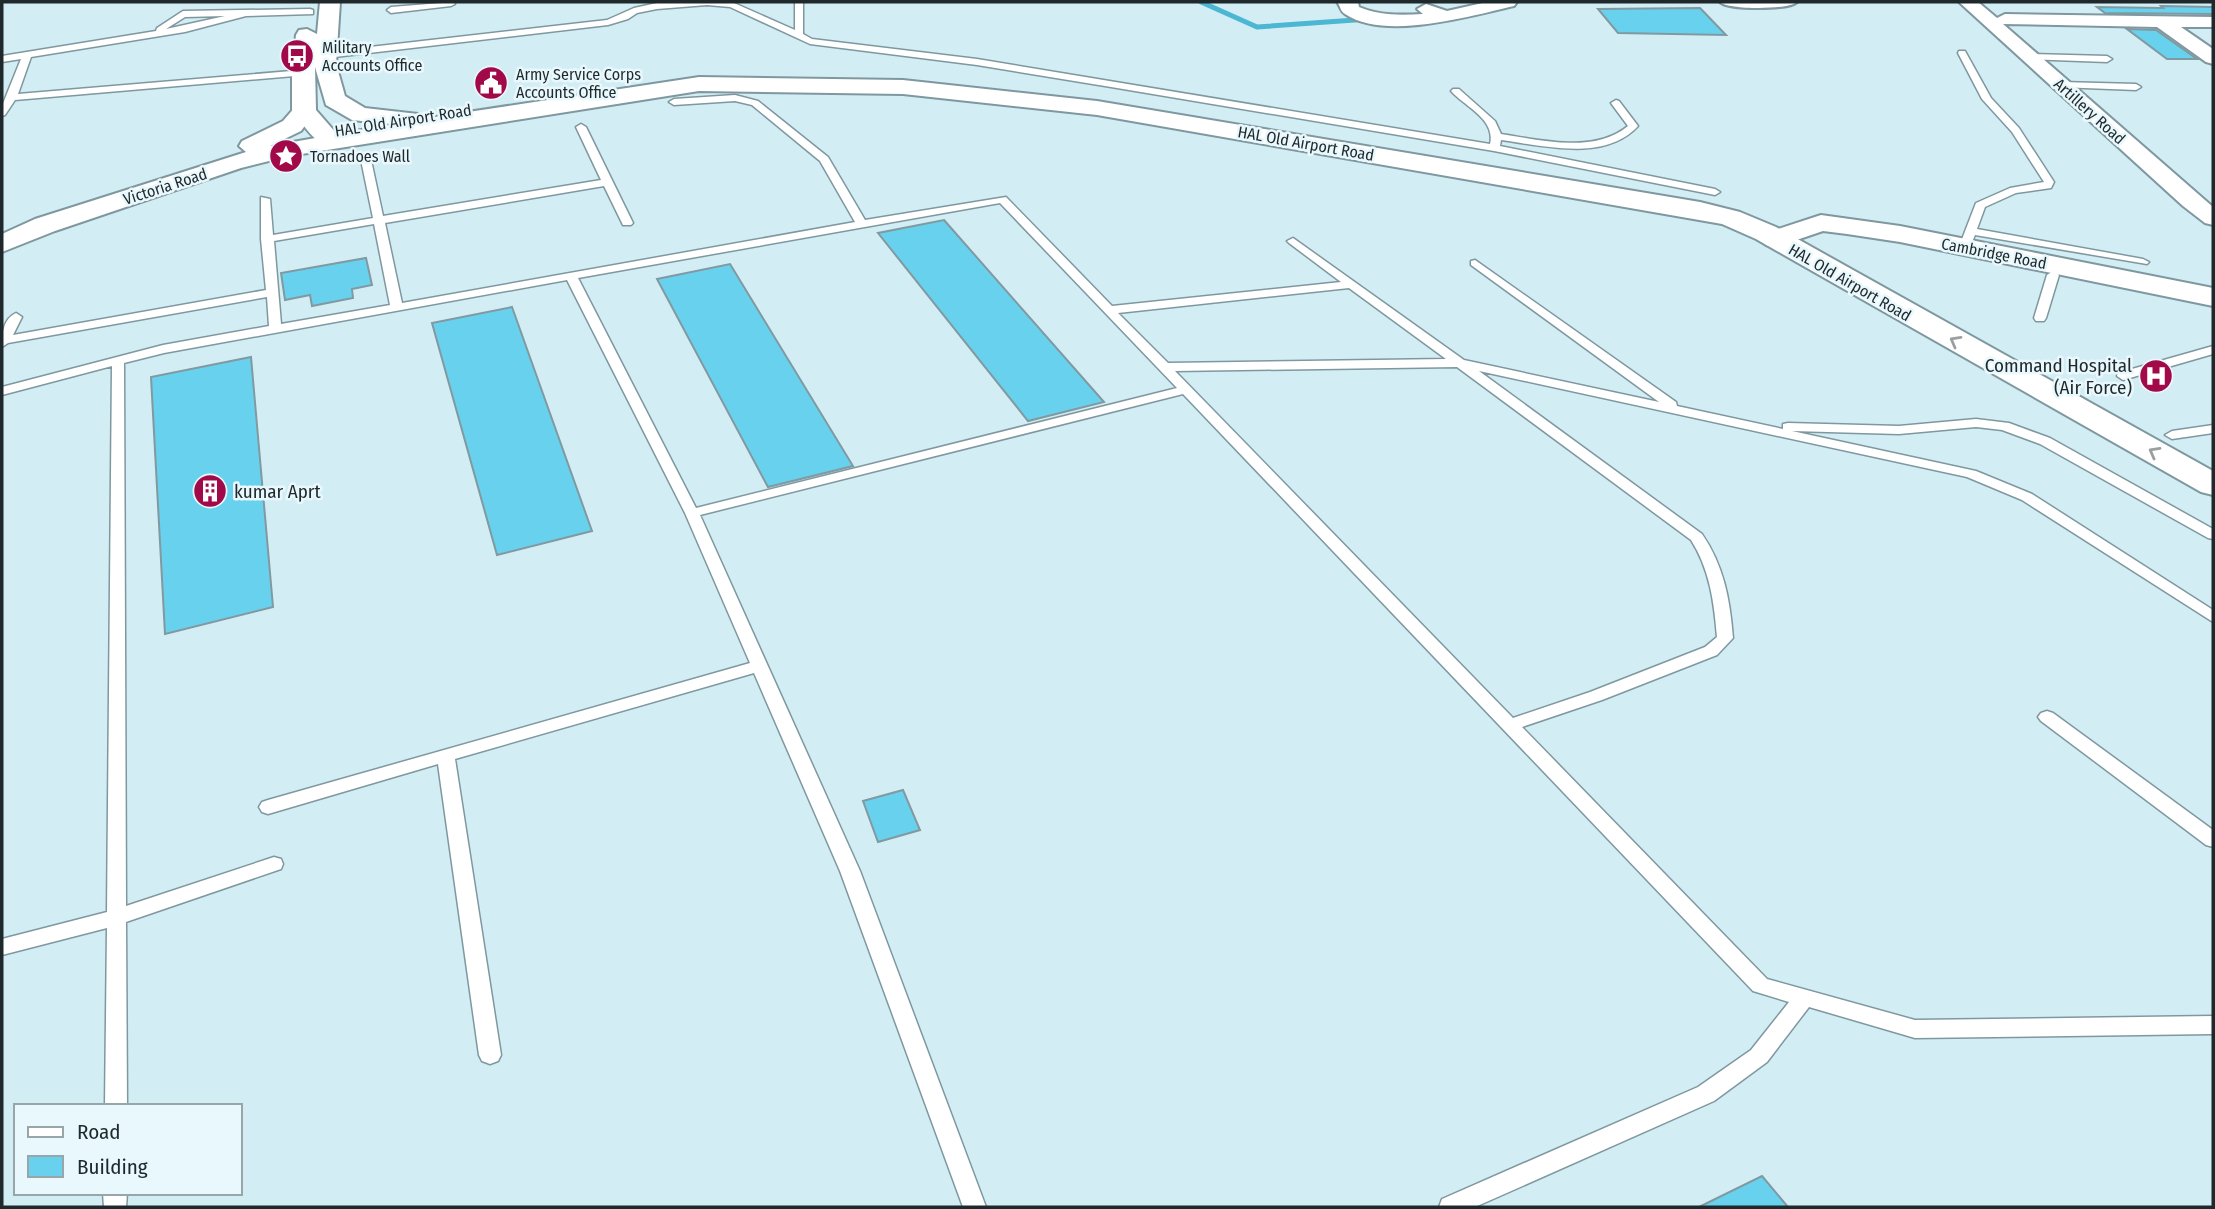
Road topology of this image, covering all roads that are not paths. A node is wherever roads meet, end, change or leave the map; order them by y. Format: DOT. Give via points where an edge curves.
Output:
graph roads {
  1 [pos="799,2"];
  2 [pos="1346,2"];
  3 [pos="1408,2"];
  4 [pos="1508,2"];
  5 [pos="1729,2"];
  6 [pos="1788,2"];
  7 [pos="1968,2"];
  8 [pos="2150,2"];
  9 [pos="451,4"];
  10 [pos="317,5"];
  11 [pos="416,5"];
  12 [pos="391,10"];
  13 [pos="2007,10"];
  14 [pos="2021,10"];
  15 [pos="246,13"];
  16 [pos="1445,17"];
  17 [pos="412,19"];
  18 [pos="2168,21"];
  19 [pos="2213,22"];
  20 [pos="156,34"];
  21 [pos="799,36"];
  22 [pos="1962,53"];
  23 [pos="27,55"];
  24 [pos="326,55"];
  25 [pos="2029,57"];
  26 [pos="2213,58"];
  27 [pos="2,59"];
  28 [pos="2107,59"];
  29 [pos="303,73"];
  30 [pos="2061,85"];
  31 [pos="2136,87"];
  32 [pos="1456,91"];
  33 [pos="12,97"];
  34 [pos="674,102"];
  35 [pos="1616,103"];
  36 [pos="304,111"];
  37 [pos="2,113"];
  38 [pos="411,119"];
  39 [pos="581,127"];
  40 [pos="1499,136"];
  41 [pos="328,137"];
  42 [pos="246,148"];
  43 [pos="1494,148"];
  44 [pos="366,160"];
  45 [pos="607,182"];
  46 [pos="1715,192"];
  47 [pos="265,199"];
  48 [pos="2213,218"];
  49 [pos="379,220"];
  50 [pos="627,223"];
  51 [pos="862,224"];
  52 [pos="2,229"];
  53 [pos="267,239"];
  54 [pos="1967,239"];
  55 [pos="1293,241"];
  56 [pos="1798,241"];
  57 [pos="2,244"];
  58 [pos="2143,261"];
  59 [pos="1475,263"];
  60 [pos="2053,275"];
  61 [pos="571,276"];
  62 [pos="1352,284"];
  63 [pos="272,292"];
  64 [pos="2213,297"];
  65 [pos="397,308"];
  66 [pos="1108,310"];
  67 [pos="2213,310"];
  68 [pos="16,317"];
  69 [pos="2040,318"];
  70 [pos="275,329"];
  71 [pos="3,342"];
  72 [pos="2213,350"];
  73 [pos="118,361"];
  74 [pos="1459,363"];
  75 [pos="1162,367"];
  76 [pos="2123,376"];
  77 [pos="1185,390"];
  78 [pos="2,391"];
  79 [pos="1678,410"];
  80 [pos="1747,425"];
  81 [pos="2213,429"];
  82 [pos="2172,435"];
  83 [pos="2213,457"];
  84 [pos="2213,485"];
  85 [pos="692,513"];
  86 [pos="2213,535"];
  87 [pos="2213,617"];
  88 [pos="759,666"];
  89 [pos="2047,718"];
  90 [pos="1509,725"];
  91 [pos="446,756"];
  92 [pos="268,807"];
  93 [pos="2213,840"];
  94 [pos="274,864"];
  95 [pos="118,916"];
  96 [pos="2,947"];
  97 [pos="1804,998"];
  98 [pos="2213,1025"];
  99 [pos="490,1055"];
  100 [pos="116,1104"];
  101 [pos="1459,1206"];
  102 [pos="975,1207"];
  1 -- 21 [label="lane"];
  2 -- 16 [label="street" via="1356,13 1386,19"];
  3 -- 16 [label="street"];
  4 -- 16 [label="street"];
  5 -- 6 [label="street"];
  7 -- 25 [label="street, Artillery Road"];
  8 -- 18 [label="street"];
  9 -- 11 [label="lane"];
  10 -- 15 [label="lane"];
  10 -- 24 [label="main road"];
  10 -- 29 [label="main road"];
  11 -- 12 [label="lane"];
  11 -- 17 [label="lane"];
  13 -- 14 [label="street"];
  14 -- 18 [label="street"];
  15 -- 20 [label="lane"];
  15 -- 20 [label="lane" via="183,14"];
  18 -- 19 [label="street"];
  18 -- 26 [label="street"];
  20 -- 23 [label="lane"];
  21 -- 24 [label="lane" via="731,5 687,3 643,8 608,22"];
  21 -- 43 [label="lane"];
  22 -- 54 [label="lane" via="1987,99 2016,130 2049,182 1980,205"];
  23 -- 27 [label="lane"];
  23 -- 33 [label="lane"];
  24 -- 38 [label="main road" via="334,100 343,107 360,115"];
  25 -- 28 [label="lane"];
  25 -- 30 [label="street, Artillery Road"];
  29 -- 33 [label="lane"];
  29 -- 36 [label="main road"];
  30 -- 31 [label="lane"];
  30 -- 48 [label="street, Artillery Road"];
  32 -- 40 [label="lane" via="1495,124"];
  33 -- 37 [label="lane"];
  34 -- 51 [label="lane" via="735,99 755,103 824,159"];
  35 -- 40 [label="lane" via="1633,126 1626,134 1592,145"];
  36 -- 41 [label="main road"];
  36 -- 42 [label="main road" via="278,135"];
  38 -- 41 [label="main road, HAL Old Airport Road"];
  38 -- 56 [label="main road, HAL Old Airport Road" via="704,75 995,86 1117,102 1736,207"];
  39 -- 45 [label="lane"];
  40 -- 43 [label="lane"];
  41 -- 42 [label="main road, Victoria Road"];
  41 -- 56 [label="main road, HAL Old Airport Road" via="698,84 903,87 1097,108 1700,210"];
  41 -- 57 [label="main road, Victoria Road" via="232,163 45,225"];
  42 -- 52 [label="main road, Victoria Road"];
  43 -- 46 [label="lane"];
  44 -- 49 [label="lane"];
  45 -- 49 [label="lane"];
  45 -- 50 [label="lane"];
  47 -- 53 [label="lane"];
  49 -- 53 [label="lane"];
  49 -- 65 [label="lane"];
  51 -- 61 [label="lane"];
  51 -- 66 [label="lane" via="1002,200"];
  53 -- 63 [label="lane"];
  54 -- 56 [label="main road, Cambridge Road" via="1821,223"];
  54 -- 58 [label="lane"];
  54 -- 64 [label="main road, Cambridge Road"];
  55 -- 62 [label="lane"];
  56 -- 60 [label="main road, Cambridge Road" via="1861,237"];
  56 -- 82 [label="main road, HAL Old Airport Road"];
  84 -- 56 [label="main road, HAL Old Airport Road, one-way"];
  59 -- 79 [label="lane"];
  60 -- 67 [label="main road, Cambridge Road"];
  60 -- 69 [label="lane"];
  61 -- 65 [label="lane"];
  61 -- 85 [label="lane"];
  62 -- 66 [label="lane"];
  62 -- 74 [label="lane"];
  63 -- 70 [label="lane"];
  63 -- 71 [label="lane"];
  65 -- 70 [label="lane"];
  66 -- 75 [label="lane"];
  68 -- 71 [label="lane"];
  70 -- 73 [label="lane"];
  72 -- 76 [label="lane"];
  73 -- 78 [label="lane"];
  73 -- 95 [label="lane"];
  74 -- 75 [label="lane"];
  74 -- 79 [label="lane"];
  74 -- 90 [label="lane" via="1697,537 1711,557 1722,599 1725,638 1711,651"];
  75 -- 77 [label="lane"];
  77 -- 85 [label="lane"];
  77 -- 90 [label="lane"];
  79 -- 80 [label="lane"];
  80 -- 86 [label="lane" via="1899,430 1976,423 2004,426 2045,442"];
  80 -- 87 [label="lane" via="1971,474 2026,497"];
  81 -- 82 [label="lane"];
  82 -- 83 [label="main road, HAL Old Airport Road"];
  85 -- 88 [label="lane"];
  88 -- 91 [label="lane"];
  88 -- 102 [label="lane" via="850,871"];
  89 -- 93 [label="lane"];
  90 -- 97 [label="lane" via="1760,985"];
  91 -- 92 [label="lane"];
  91 -- 99 [label="lane"];
  94 -- 95 [label="lane"];
  95 -- 96 [label="lane"];
  95 -- 100 [label="lane"];
  97 -- 98 [label="lane" via="1914,1029"];
  97 -- 101 [label="lane" via="1759,1056 1706,1094"];
}
